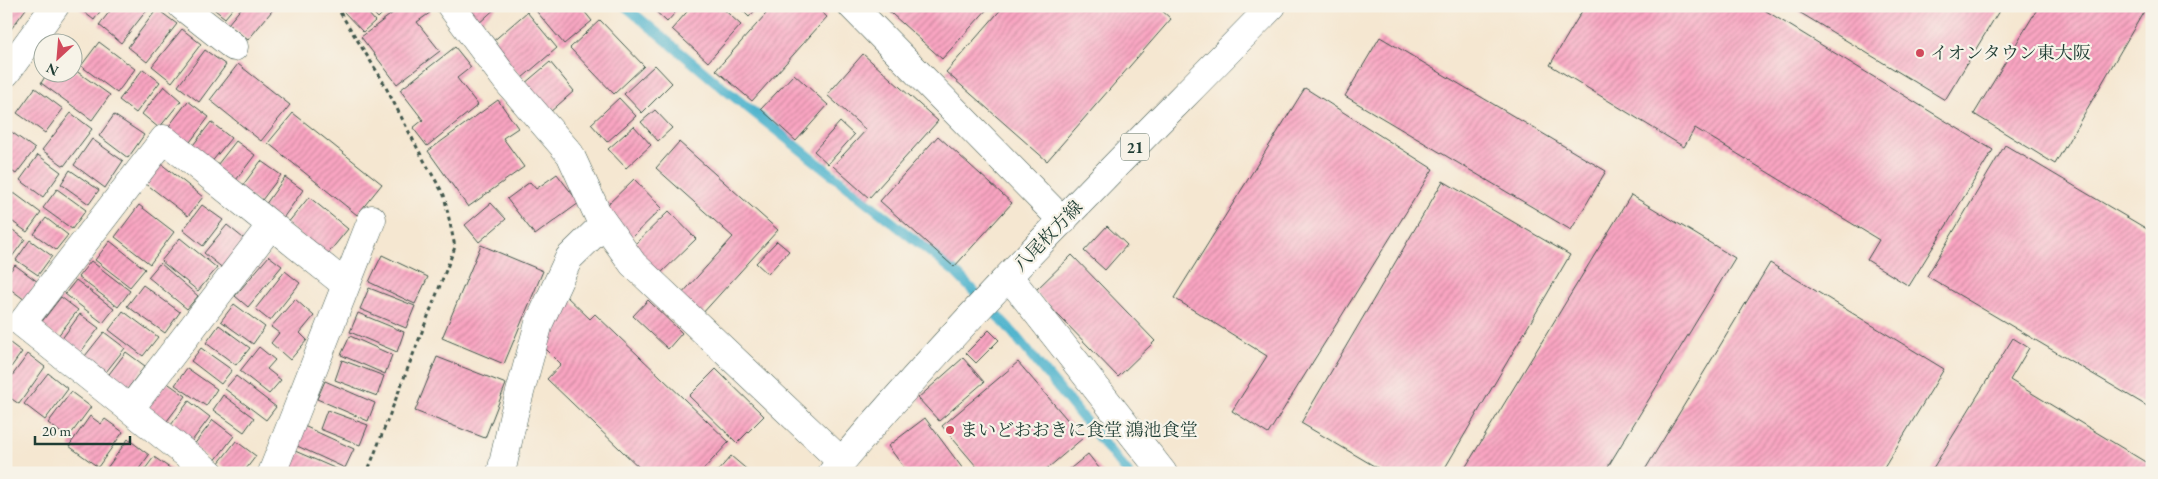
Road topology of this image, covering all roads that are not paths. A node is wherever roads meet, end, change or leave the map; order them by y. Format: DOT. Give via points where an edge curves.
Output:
graph roads {
  1 [pos="55,6"];
  2 [pos="182,6"];
  3 [pos="451,6"];
  4 [pos="852,6"];
  5 [pos="1272,6"];
  6 [pos="234,47"];
  7 [pos="6,73"];
  8 [pos="372,219"];
  9 [pos="1063,221"];
  10 [pos="604,224"];
  11 [pos="271,225"];
  12 [pos="1004,282"];
  13 [pos="346,285"];
  14 [pos="130,409"];
  15 [pos="837,467"];
  16 [pos="210,473"];
  17 [pos="272,473"];
  18 [pos="501,473"];
  19 [pos="1163,473"];
  1 -- 7 [label="street"];
  2 -- 6 [label="street"];
  3 -- 10 [label="street" via="507,80 570,154"];
  4 -- 9 [label="street"];
  5 -- 9 [label="street, 八尾枚方線 / 21"];
  8 -- 13 [label="street"];
  9 -- 12 [label="street, 八尾枚方線 / 21"];
  10 -- 15 [label="street" via="633,264"];
  10 -- 18 [label="street" via="569,258 539,323"];
  11 -- 13 [label="street"];
  11 -- 14 [label="street"];
  11 -- 14 [label="street" via="164,139 22,323"];
  12 -- 15 [label="street, 八尾枚方線 / 21" via="886,408"];
  12 -- 19 [label="street"];
  13 -- 17 [label="street"];
  14 -- 16 [label="street"];
}
